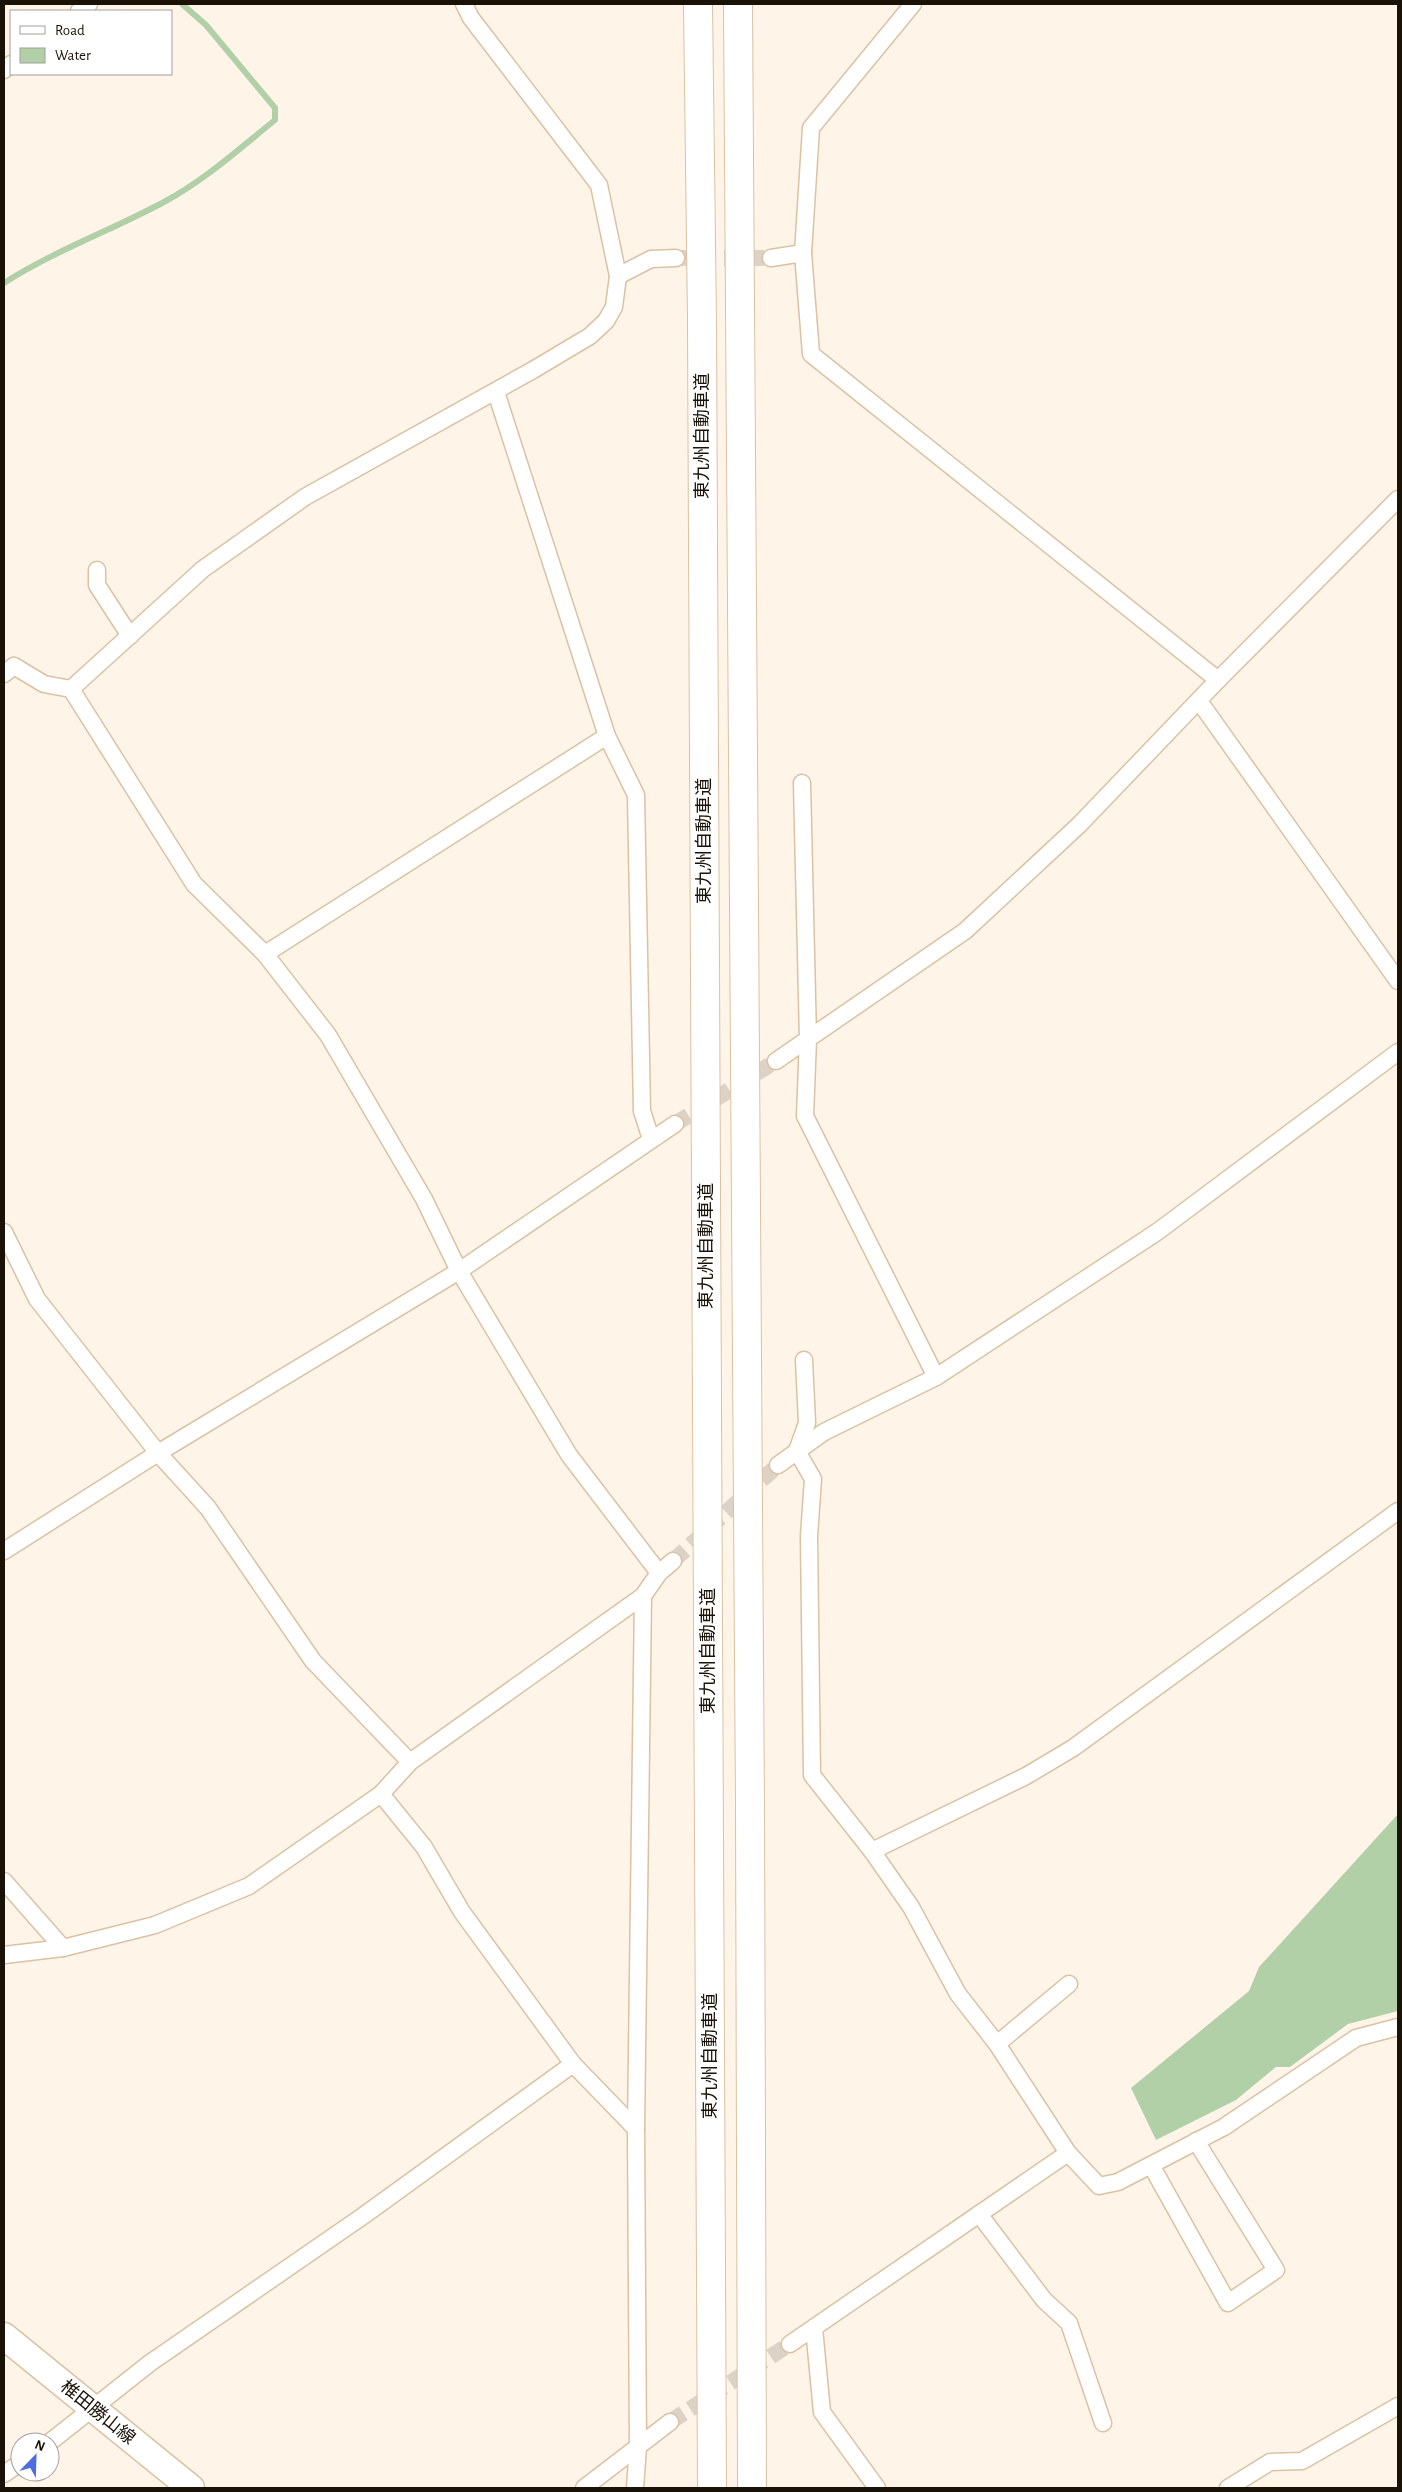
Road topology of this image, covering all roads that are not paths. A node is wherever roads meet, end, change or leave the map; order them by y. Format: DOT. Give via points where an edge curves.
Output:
graph roads {
  1 [pos="464,4"];
  2 [pos="698,4"];
  3 [pos="738,4"];
  4 [pos="913,4"];
  5 [pos="803,253"];
  6 [pos="676,258"];
  7 [pos="771,258"];
  8 [pos="618,276"];
  9 [pos="496,392"];
  10 [pos="1398,499"];
  11 [pos="97,570"];
  12 [pos="130,636"];
  13 [pos="4,674"];
  14 [pos="1218,680"];
  15 [pos="70,689"];
  16 [pos="1198,701"];
  17 [pos="607,736"];
  18 [pos="802,783"];
  19 [pos="265,954"];
  20 [pos="1398,981"];
  21 [pos="808,1039"];
  22 [pos="1398,1052"];
  23 [pos="776,1061"];
  24 [pos="675,1124"];
  25 [pos="651,1139"];
  26 [pos="4,1232"];
  27 [pos="459,1271"];
  28 [pos="804,1360"];
  29 [pos="936,1377"];
  30 [pos="796,1451"];
  31 [pos="158,1453"];
  32 [pos="778,1465"];
  33 [pos="1398,1511"];
  34 [pos="4,1552"];
  35 [pos="673,1561"];
  36 [pos="659,1573"];
  37 [pos="643,1596"];
  38 [pos="410,1762"];
  39 [pos="381,1794"];
  40 [pos="872,1851"];
  41 [pos="4,1881"];
  42 [pos="63,1948"];
  43 [pos="4,1955"];
  44 [pos="1070,1984"];
  45 [pos="1398,2027"];
  46 [pos="997,2044"];
  47 [pos="573,2064"];
  48 [pos="636,2129"];
  49 [pos="1196,2141"];
  50 [pos="1068,2153"];
  51 [pos="1151,2165"];
  52 [pos="979,2214"];
  53 [pos="814,2328"];
  54 [pos="4,2336"];
  55 [pos="790,2344"];
  56 [pos="1398,2406"];
  57 [pos="93,2408"];
  58 [pos="670,2422"];
  59 [pos="1103,2423"];
  60 [pos="60,2435"];
  61 [pos="638,2447"];
  62 [pos="191,2488"];
  63 [pos="584,2488"];
  64 [pos="635,2488"];
  65 [pos="712,2488"];
  66 [pos="752,2488"];
  67 [pos="877,2488"];
  68 [pos="1228,2488"];
  1 -- 8 [label="street" via="470,18 599,185"];
  2 -- 65 [label="highway, 東九州自動車道"];
  3 -- 66 [label="highway"];
  4 -- 5 [label="street" via="811,128"];
  5 -- 7 [label="street"];
  5 -- 14 [label="street" via="811,354"];
  6 -- 8 [label="street" via="651,259"];
  8 -- 9 [label="street" via="614,307 606,321 590,336"];
  9 -- 12 [label="street" via="305,497 203,569"];
  9 -- 17 [label="street"];
  10 -- 14 [label="street"];
  11 -- 12 [label="street" via="98,585"];
  12 -- 15 [label="street"];
  13 -- 15 [label="street" via="14,666 44,684"];
  14 -- 16 [label="street"];
  15 -- 19 [label="street" via="194,884"];
  16 -- 20 [label="street"];
  16 -- 21 [label="street" via="1079,825 965,930"];
  17 -- 19 [label="street"];
  17 -- 25 [label="street" via="636,795 642,1111"];
  18 -- 21 [label="street"];
  19 -- 27 [label="street" via="328,1034 424,1199"];
  21 -- 23 [label="street"];
  21 -- 29 [label="street" via="805,1116"];
  22 -- 29 [label="street" via="1157,1232"];
  24 -- 25 [label="street"];
  25 -- 27 [label="street"];
  26 -- 31 [label="street" via="37,1299"];
  27 -- 31 [label="street"];
  27 -- 36 [label="street" via="569,1455"];
  28 -- 30 [label="street" via="807,1423"];
  29 -- 30 [label="street" via="824,1432"];
  30 -- 32 [label="street"];
  30 -- 40 [label="street" via="813,1479 809,1536 812,1775"];
  31 -- 34 [label="street"];
  31 -- 38 [label="street" via="208,1508 313,1661"];
  33 -- 40 [label="street" via="1073,1748 1026,1776"];
  35 -- 36 [label="street"];
  36 -- 37 [label="street"];
  37 -- 38 [label="street"];
  37 -- 48 [label="street"];
  38 -- 39 [label="street"];
  39 -- 42 [label="street" via="249,1886 155,1925"];
  39 -- 47 [label="street" via="424,1847 462,1912"];
  40 -- 46 [label="street" via="911,1907 958,1994"];
  41 -- 42 [label="street"];
  42 -- 43 [label="street"];
  44 -- 46 [label="street"];
  45 -- 49 [label="street" via="1356,2038 1224,2126"];
  46 -- 50 [label="street"];
  47 -- 48 [label="street"];
  47 -- 57 [label="street" via="363,2216 150,2363"];
  48 -- 61 [label="street"];
  49 -- 51 [label="street"];
  49 -- 51 [label="street" via="1276,2270 1228,2303"];
  50 -- 51 [label="street" via="1099,2186 1118,2182"];
  50 -- 52 [label="street"];
  52 -- 53 [label="street"];
  52 -- 59 [label="street" via="1044,2300 1069,2323"];
  53 -- 55 [label="street"];
  53 -- 67 [label="street" via="822,2412"];
  54 -- 57 [label="main road, 椎田勝山線"];
  56 -- 68 [label="street" via="1302,2461 1270,2462"];
  57 -- 60 [label="street"];
  57 -- 62 [label="main road, 椎田勝山線"];
  58 -- 61 [label="street"];
  61 -- 63 [label="street"];
  61 -- 64 [label="street"];
}
